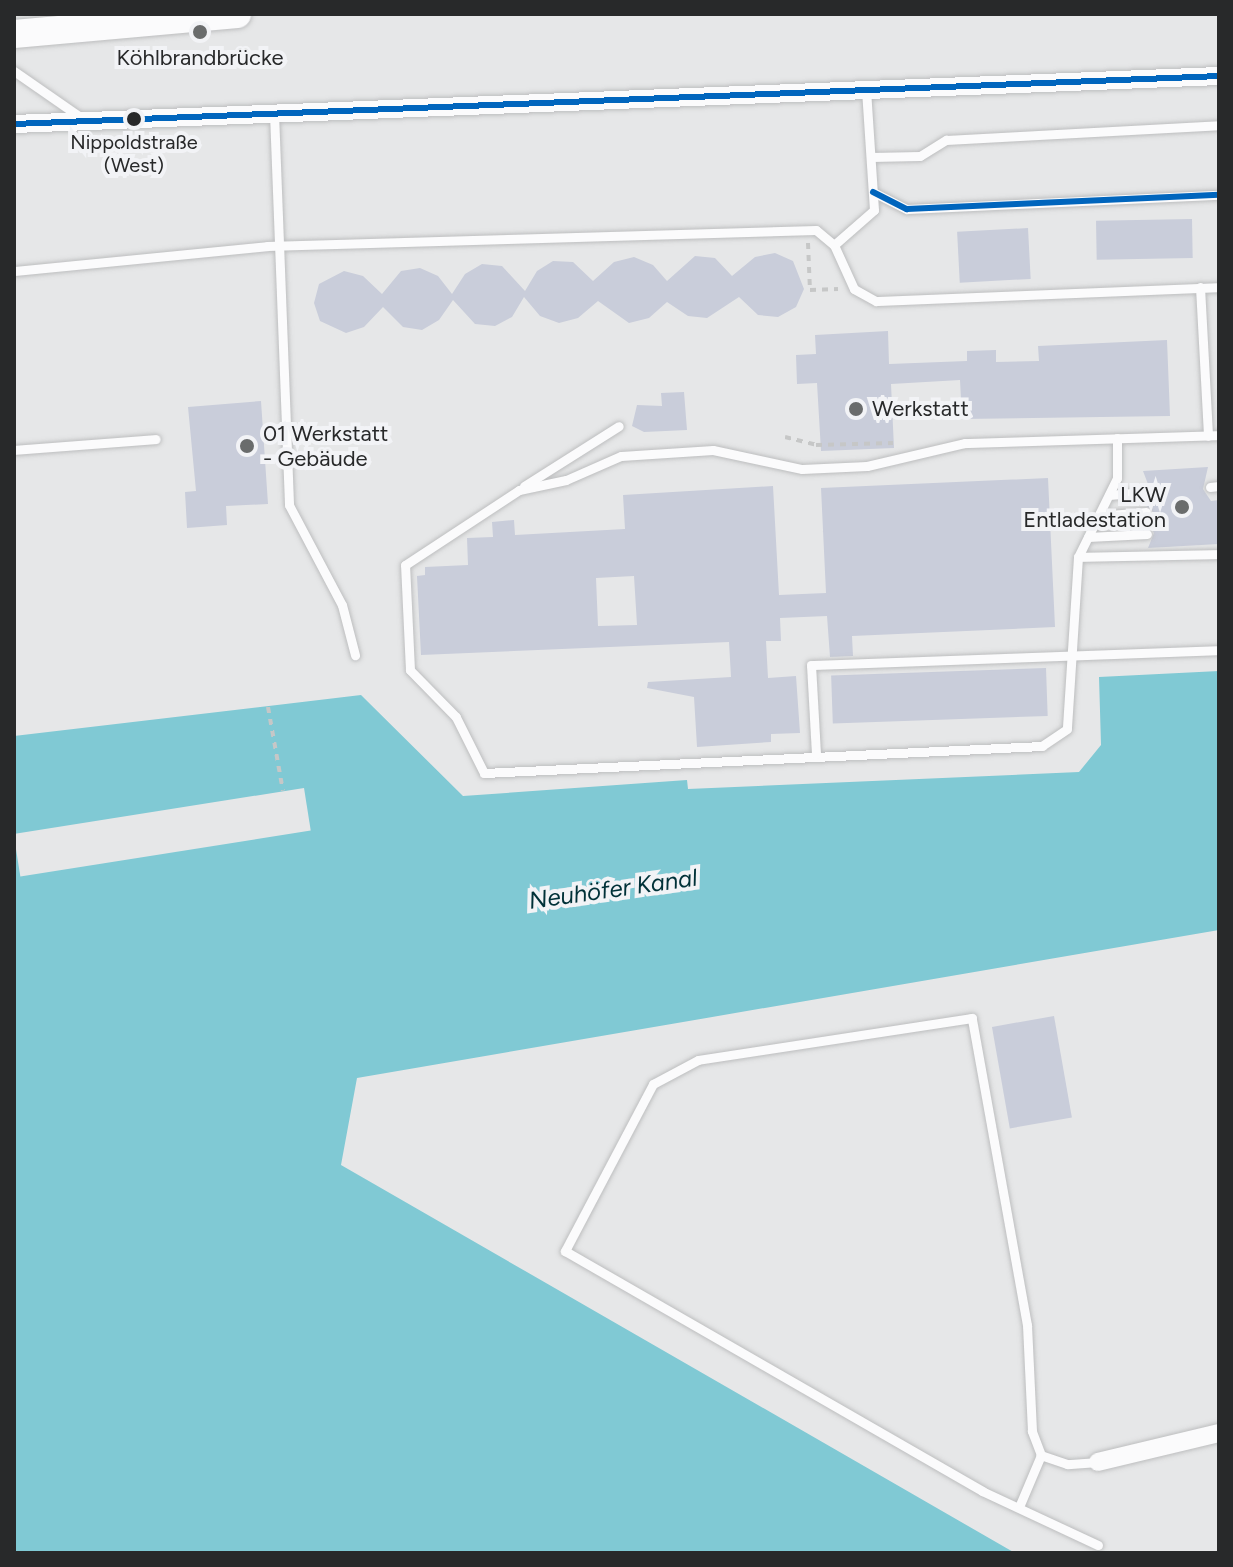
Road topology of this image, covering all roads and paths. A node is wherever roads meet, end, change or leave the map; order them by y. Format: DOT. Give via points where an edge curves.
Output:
graph roads {
  1 [pos="237,14"];
  2 [pos="14,34"];
  3 [pos="14,71"];
  4 [pos="1219,76"];
  5 [pos="866,90"];
  6 [pos="274,113"];
  7 [pos="86,121"];
  8 [pos="14,124"];
  9 [pos="1219,125"];
  10 [pos="871,157"];
  11 [pos="873,192"];
  12 [pos="1219,195"];
  13 [pos="793,242"];
  14 [pos="834,245"];
  15 [pos="280,246"];
  16 [pos="14,271"];
  17 [pos="1200,287"];
  18 [pos="1219,287"];
  19 [pos="854,289"];
  20 [pos="619,426"];
  21 [pos="1219,435"];
  22 [pos="1208,436"];
  23 [pos="1117,438"];
  24 [pos="156,439"];
  25 [pos="14,450"];
  26 [pos="519,490"];
  27 [pos="1144,492"];
  28 [pos="1109,495"];
  29 [pos="1146,512"];
  30 [pos="1098,516"];
  31 [pos="1147,534"];
  32 [pos="1088,537"];
  33 [pos="1219,554"];
  34 [pos="1078,557"];
  35 [pos="1219,650"];
  36 [pos="355,655"];
  37 [pos="1072,655"];
  38 [pos="268,707"];
  39 [pos="816,754"];
  40 [pos="283,791"];
  41 [pos="1219,1433"];
  42 [pos="1041,1455"];
  43 [pos="1098,1462"];
  44 [pos="1019,1507"];
  45 [pos="1098,1545"];
  1 -- 2 [label="main road"];
  3 -- 7 [label="lane"];
  4 -- 5 [label="street"];
  5 -- 6 [label="street"];
  5 -- 10 [label="lane"];
  6 -- 7 [label="street"];
  6 -- 15 [label="lane"];
  7 -- 8 [label="street"];
  9 -- 10 [label="lane" via="946,140 920,156"];
  10 -- 11 [label="lane"];
  11 -- 12 [label="lane" via="907,209"];
  11 -- 14 [label="lane" via="874,210"];
  13 -- 19 [label="path" via="808,242 810,290"];
  14 -- 15 [label="lane" via="816,230"];
  14 -- 19 [label="lane"];
  15 -- 16 [label="lane"];
  15 -- 36 [label="lane" via="289,505 342,605"];
  17 -- 18 [label="lane"];
  17 -- 19 [label="lane" via="876,301"];
  17 -- 22 [label="lane"];
  20 -- 26 [label="lane"];
  21 -- 22 [label="lane"];
  22 -- 23 [label="lane"];
  23 -- 26 [label="lane" via="965,443 841,467 802,469 713,450 621,456 566,480"];
  23 -- 28 [label="lane" via="1117,478"];
  24 -- 25 [label="lane"];
  26 -- 39 [label="lane" via="405,565 410,670 456,717 484,773"];
  27 -- 28 [label="lane"];
  28 -- 30 [label="lane"];
  29 -- 30 [label="lane"];
  30 -- 32 [label="lane"];
  31 -- 32 [label="lane"];
  32 -- 34 [label="lane"];
  33 -- 34 [label="lane"];
  34 -- 37 [label="lane"];
  35 -- 37 [label="lane"];
  37 -- 39 [label="lane" via="1067,729 1042,746"];
  37 -- 39 [label="lane" via="811,665"];
  38 -- 40 [label="path"];
  41 -- 43 [label="street"];
  42 -- 43 [label="lane" via="1067,1464"];
  42 -- 44 [label="lane"];
  42 -- 44 [label="lane" via="1032,1431 1027,1325 972,1018 698,1060 653,1084 565,1251"];
  44 -- 45 [label="lane"];
}
